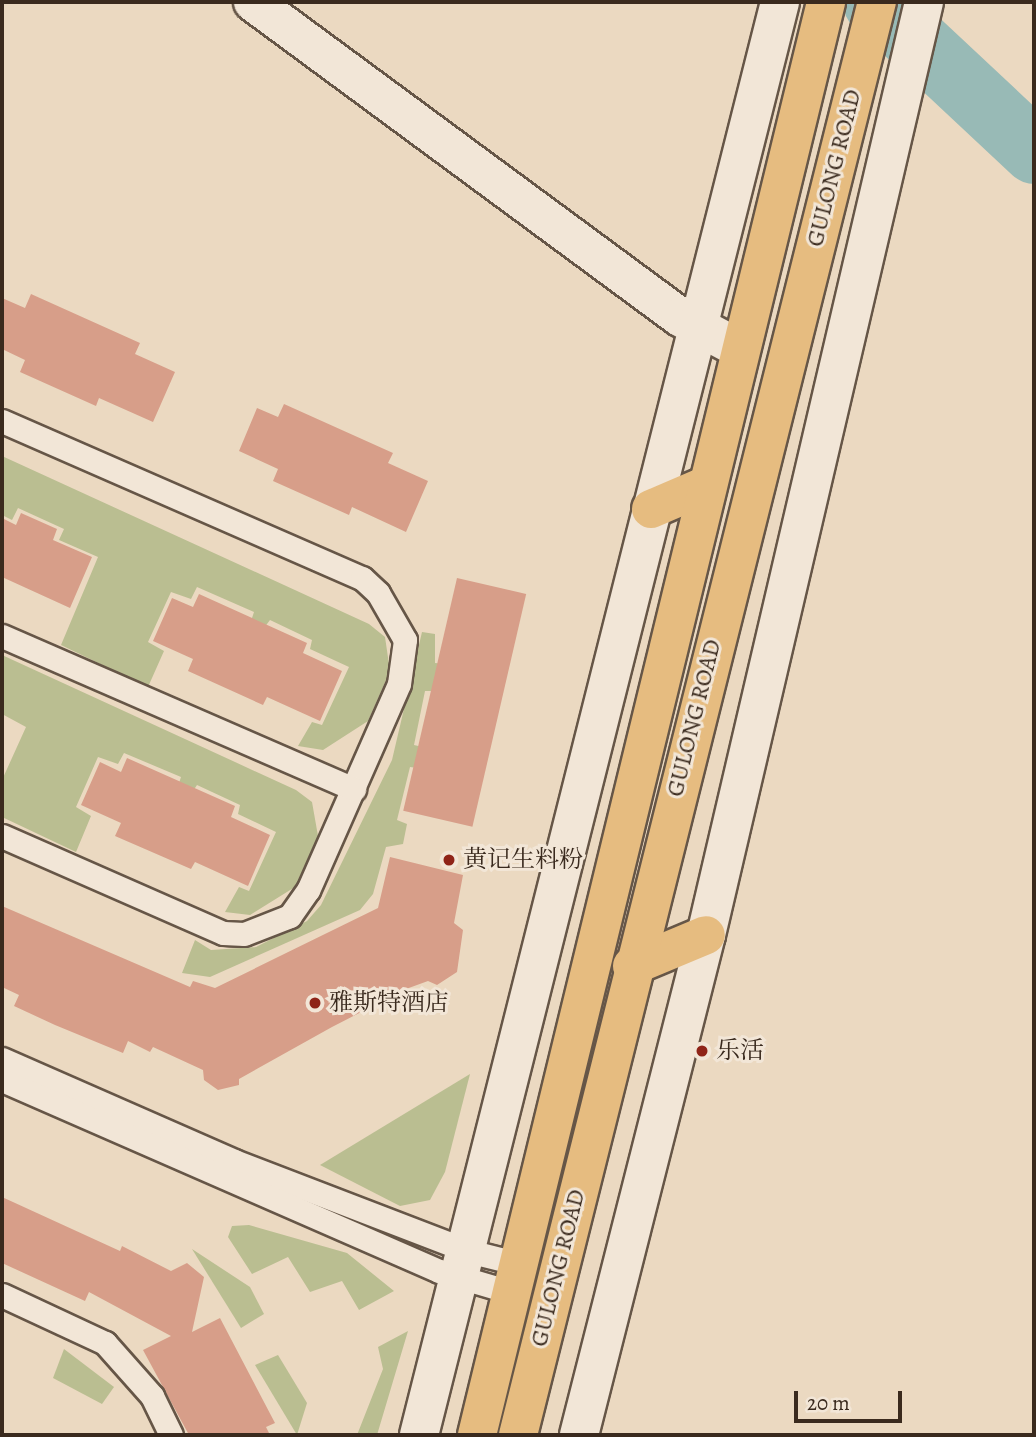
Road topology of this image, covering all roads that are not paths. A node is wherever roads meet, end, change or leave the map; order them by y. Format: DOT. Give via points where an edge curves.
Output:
graph roads {
  1 [pos="253,2"];
  2 [pos="826,2"];
  3 [pos="877,2"];
  4 [pos="924,2"];
  5 [pos="777,12"];
  6 [pos="697,326"];
  7 [pos="738,348"];
  8 [pos="2,421"];
  9 [pos="707,485"];
  10 [pos="651,509"];
  11 [pos="2,636"];
  12 [pos="354,789"];
  13 [pos="2,836"];
  14 [pos="706,935"];
  15 [pos="632,966"];
  16 [pos="2,1059"];
  17 [pos="2,1080"];
  18 [pos="464,1264"];
  19 [pos="514,1278"];
  20 [pos="2,1295"];
  21 [pos="171,1435"];
  22 [pos="419,1435"];
  23 [pos="477,1435"];
  24 [pos="518,1435"];
  25 [pos="579,1435"];
  1 -- 6 [label="street"];
  2 -- 7 [label="main road, GULONG ROAD"];
  3 -- 15 [label="main road, GULONG ROAD"];
  4 -- 14 [label="street" via="891,130 844,362"];
  5 -- 6 [label="street"];
  6 -- 7 [label="street"];
  6 -- 10 [label="street"];
  7 -- 9 [label="main road, GULONG ROAD"];
  8 -- 12 [label="lane" via="362,578 378,593 405,640 404,663"];
  9 -- 10 [label="main road"];
  9 -- 19 [label="main road, GULONG ROAD"];
  10 -- 18 [label="street"];
  11 -- 12 [label="lane"];
  12 -- 13 [label="lane" via="308,890 290,916 244,934 223,933"];
  14 -- 15 [label="main road"];
  14 -- 25 [label="street"];
  15 -- 24 [label="main road, GULONG ROAD"];
  16 -- 18 [label="lane"];
  17 -- 18 [label="lane"];
  18 -- 19 [label="lane"];
  18 -- 22 [label="street"];
  19 -- 23 [label="main road, GULONG ROAD"];
  20 -- 21 [label="lane" via="105,1343 152,1396"];
}
